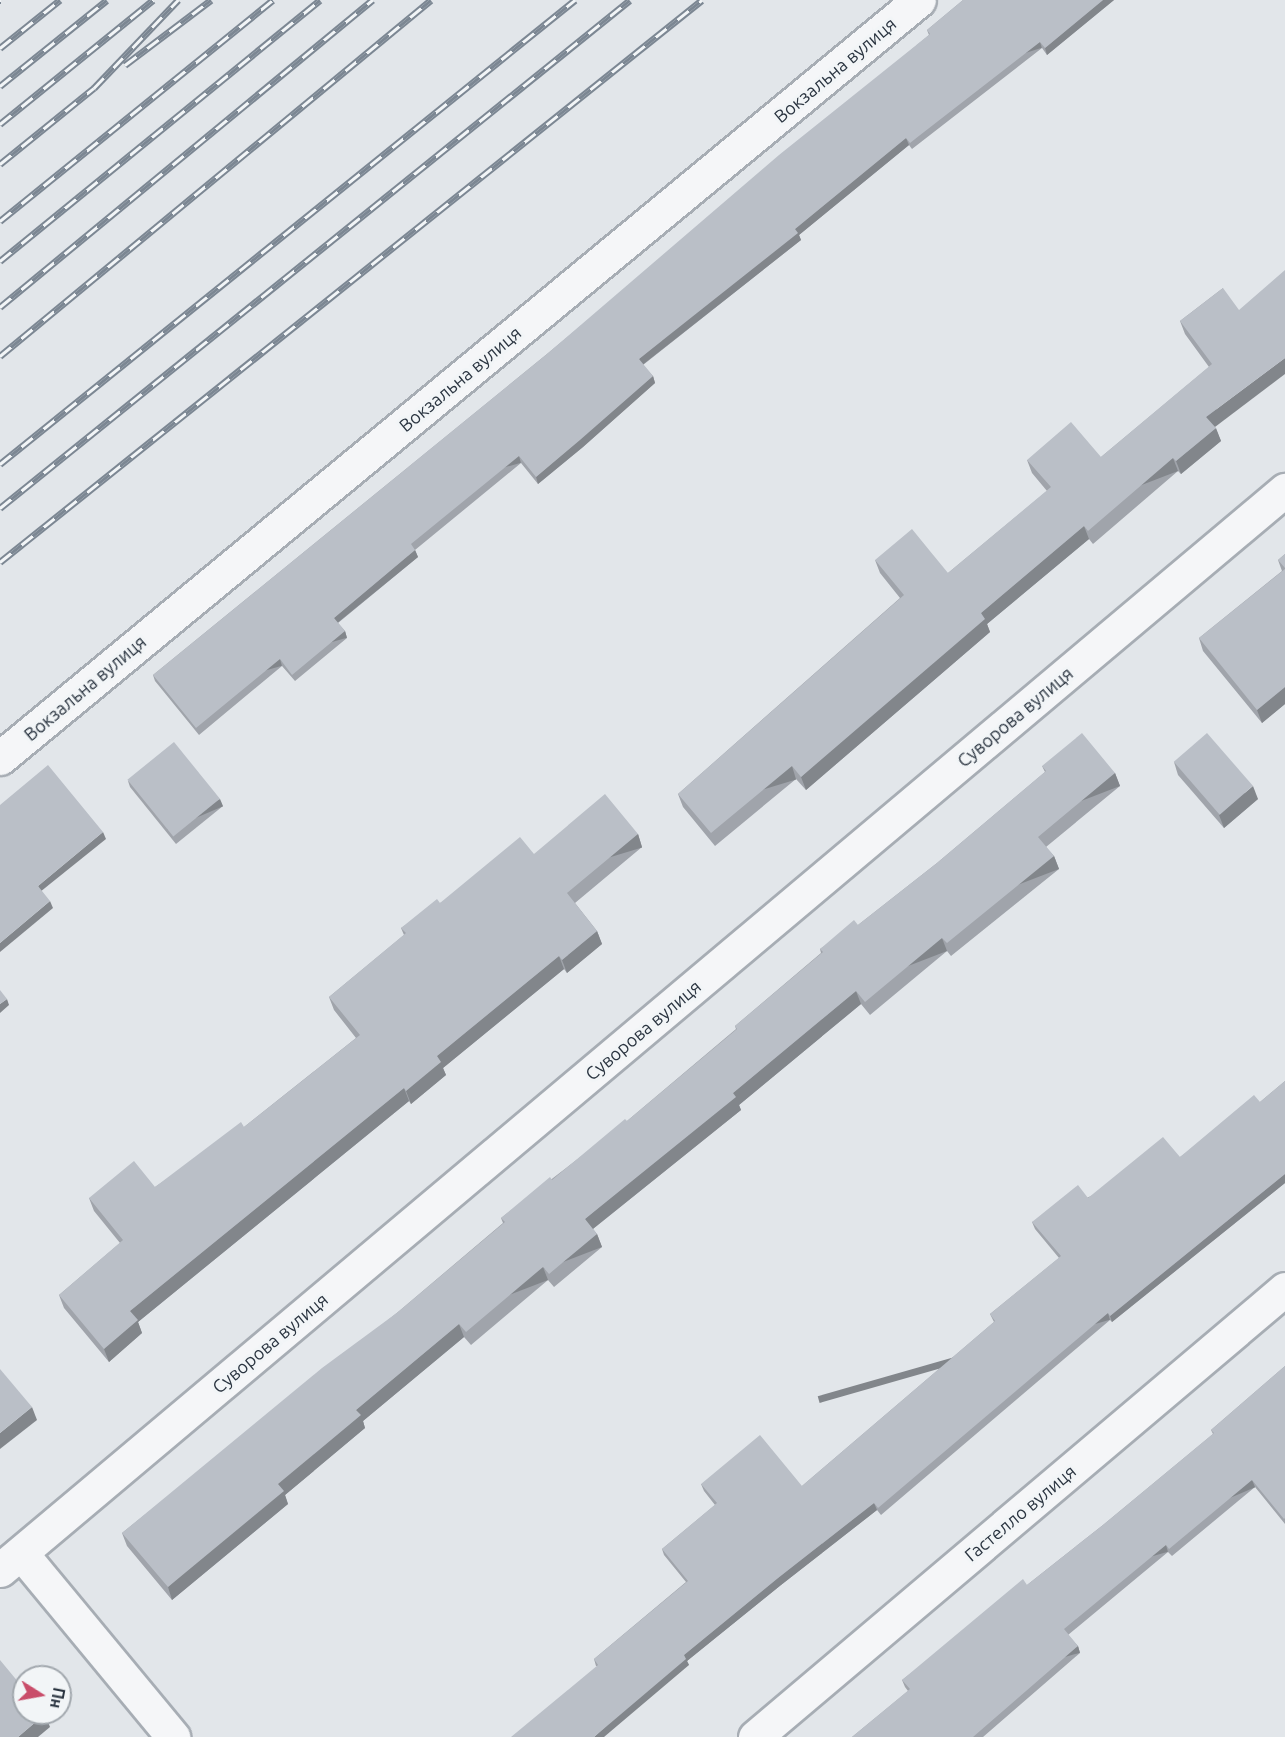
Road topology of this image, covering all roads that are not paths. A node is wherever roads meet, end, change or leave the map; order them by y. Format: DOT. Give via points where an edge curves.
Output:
graph roads {
  1 [pos="919,0"];
  2 [pos="1285,490"];
  3 [pos="0,758"];
  4 [pos="1285,1289"];
  5 [pos="10,1561"];
  6 [pos="173,1737"];
  7 [pos="754,1737"];
  1 -- 3 [label="street, Вокзальна вулиця"];
  2 -- 5 [label="street, Суворова вулиця"];
  4 -- 7 [label="street, Гастелло вулиця"];
  5 -- 6 [label="street"];
}
